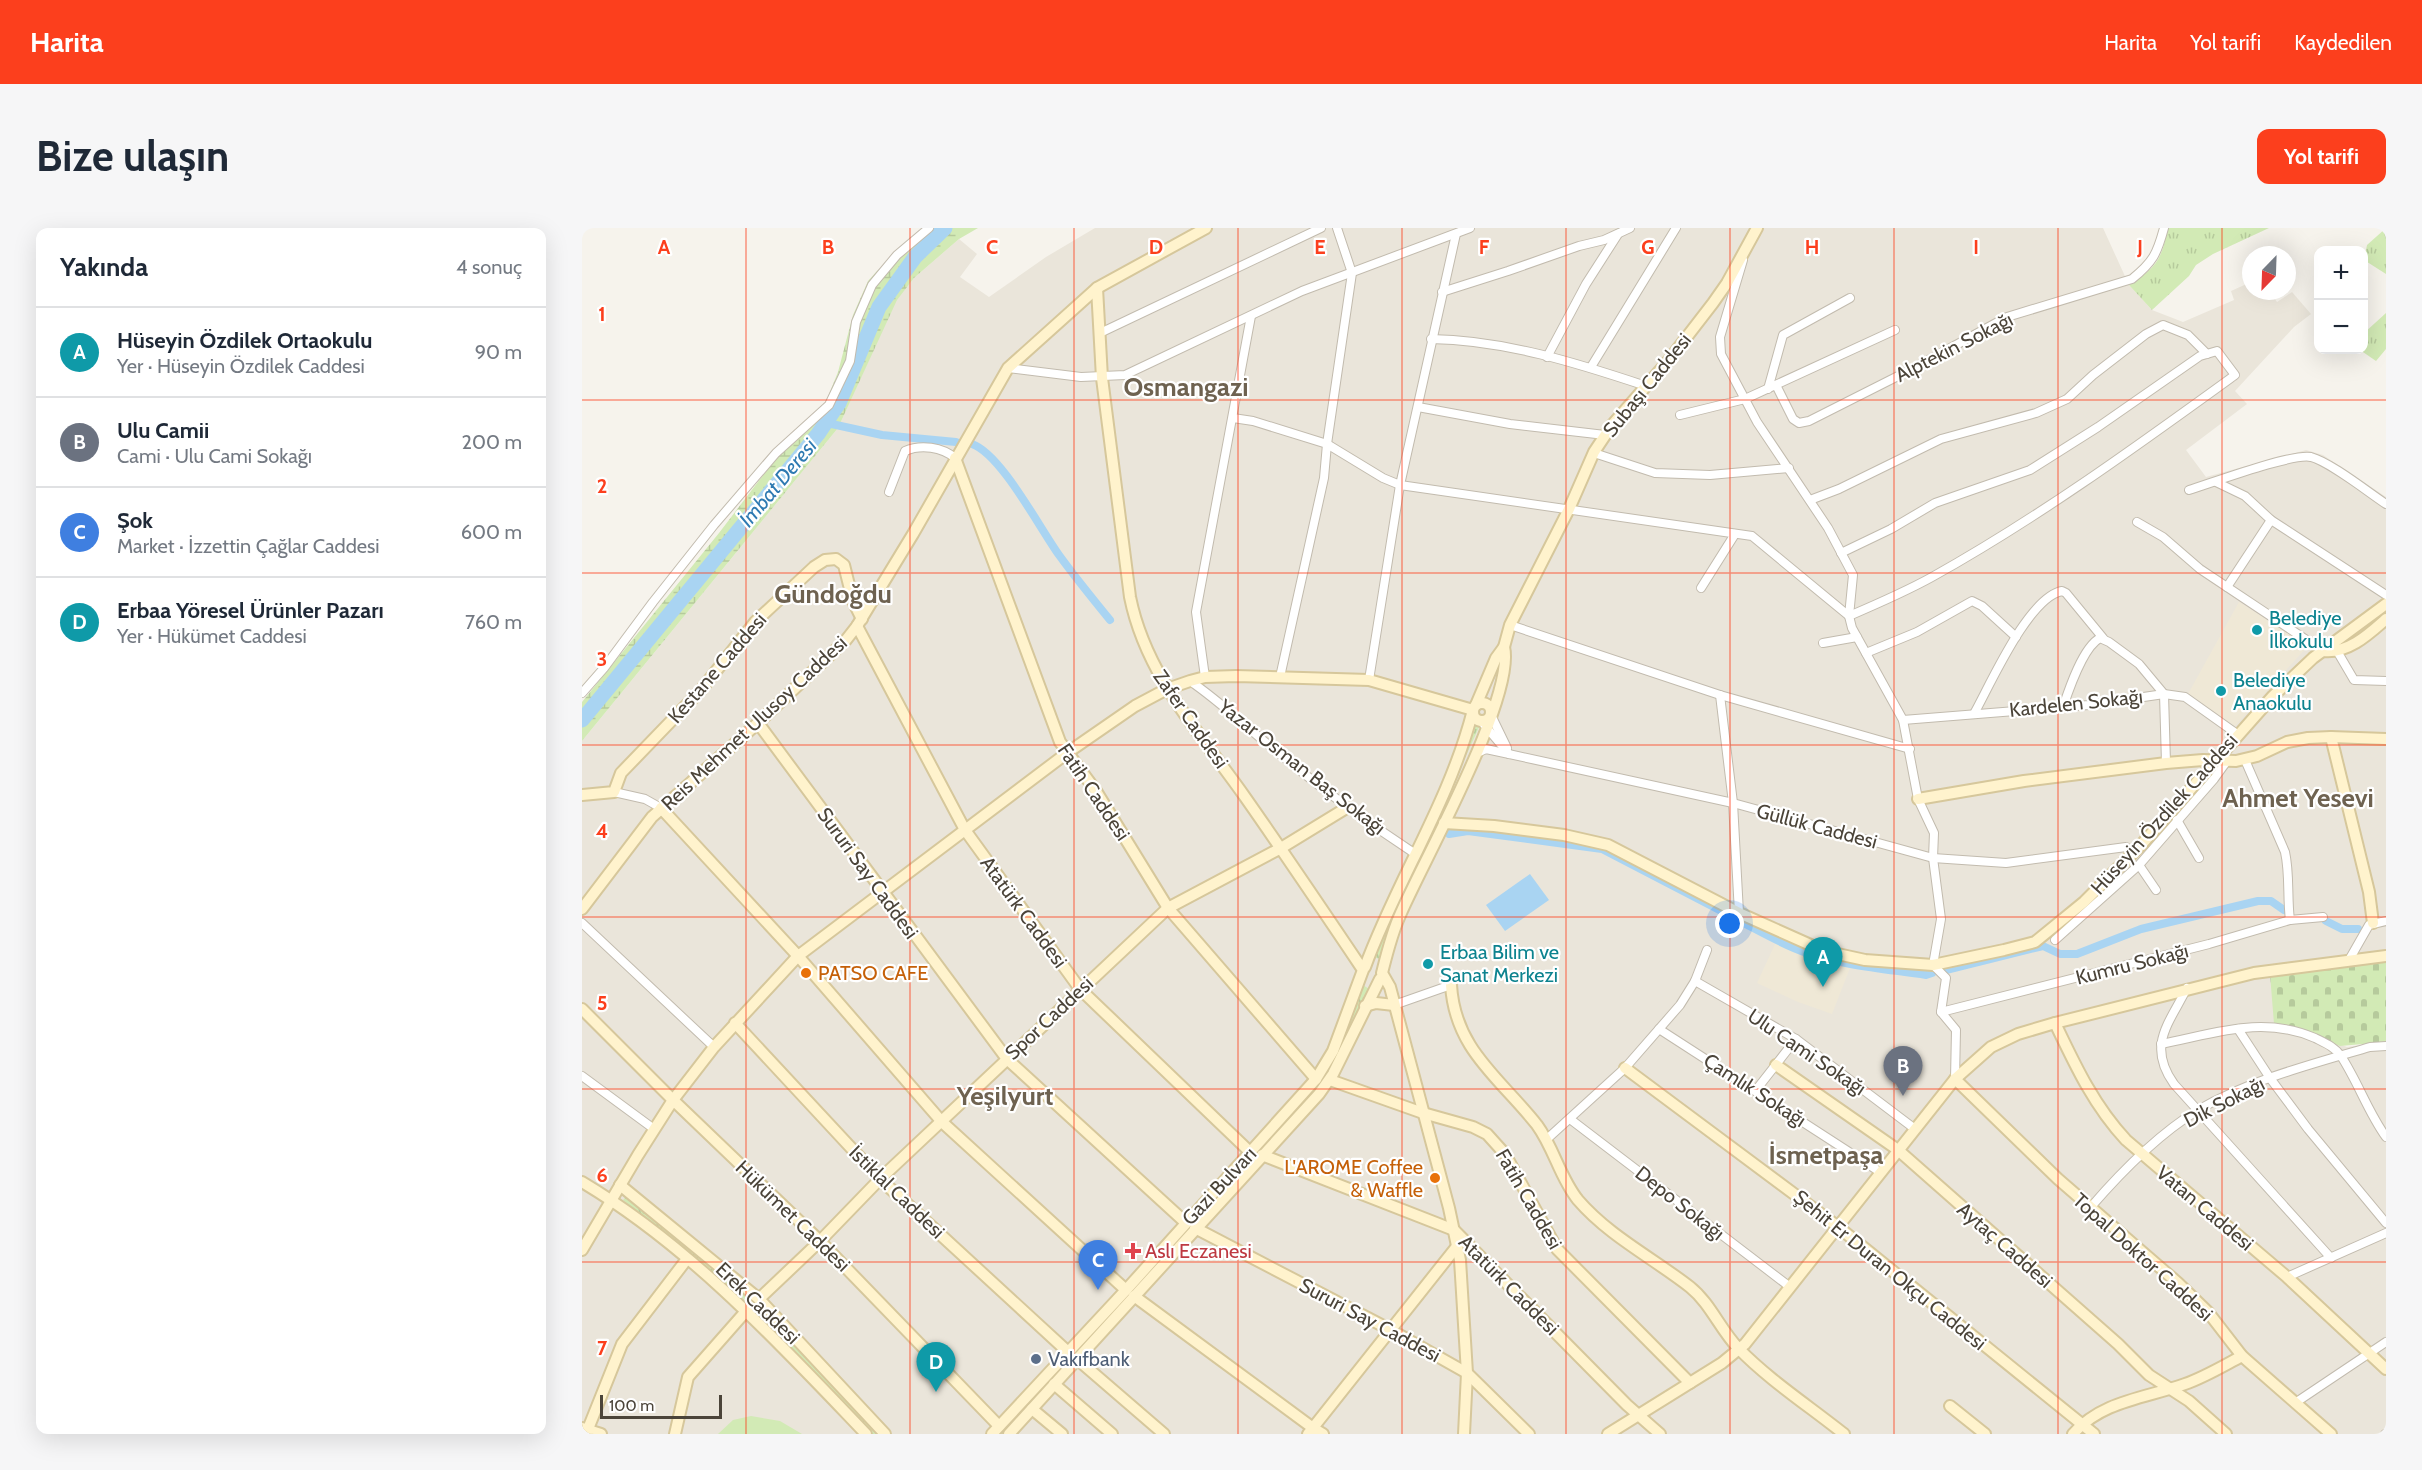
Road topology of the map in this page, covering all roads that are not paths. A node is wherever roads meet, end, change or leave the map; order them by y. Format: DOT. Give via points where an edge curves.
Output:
graph roads {
  1 [pos="929,228"];
  2 [pos="1206,228"];
  3 [pos="1321,228"];
  4 [pos="1337,228"];
  5 [pos="1470,228"];
  6 [pos="1630,228"];
  7 [pos="1676,228"];
  8 [pos="1758,228"];
  9 [pos="2164,228"];
  10 [pos="1456,234"];
  11 [pos="1618,234"];
  12 [pos="1745,253"];
  13 [pos="1352,273"];
  14 [pos="1097,288"];
  15 [pos="1442,292"];
  16 [pos="1850,298"];
  17 [pos="1251,316"];
  18 [pos="1895,330"];
  19 [pos="1100,333"];
  20 [pos="1431,339"];
  21 [pos="2207,354"];
  22 [pos="1547,357"];
  23 [pos="1591,368"];
  24 [pos="1008,369"];
  25 [pos="1102,378"];
  26 [pos="1776,385"];
  27 [pos="1646,386"];
  28 [pos="1768,389"];
  29 [pos="1745,399"];
  30 [pos="1418,407"];
  31 [pos="1680,415"];
  32 [pos="1233,417"];
  33 [pos="1605,435"];
  34 [pos="1327,444"];
  35 [pos="1594,453"];
  36 [pos="955,458"];
  37 [pos="1789,468"];
  38 [pos="2216,482"];
  39 [pos="1400,485"];
  40 [pos="2189,490"];
  41 [pos="889,492"];
  42 [pos="1810,500"];
  43 [pos="2386,504"];
  44 [pos="1569,509"];
  45 [pos="2271,520"];
  46 [pos="2137,522"];
  47 [pos="1735,534"];
  48 [pos="1841,553"];
  49 [pos="2227,587"];
  50 [pos="1701,588"];
  51 [pos="2386,595"];
  52 [pos="2386,604"];
  53 [pos="1849,616"];
  54 [pos="2386,619"];
  55 [pos="860,622"];
  56 [pos="1510,625"];
  57 [pos="1857,637"];
  58 [pos="2016,637"];
  59 [pos="2103,638"];
  60 [pos="1823,644"];
  61 [pos="1504,647"];
  62 [pos="2323,651"];
  63 [pos="2337,651"];
  64 [pos="1866,653"];
  65 [pos="1205,677"];
  66 [pos="1280,677"];
  67 [pos="1369,680"];
  68 [pos="1190,681"];
  69 [pos="2386,681"];
  70 [pos="1167,689"];
  71 [pos="582,693"];
  72 [pos="2164,694"];
  73 [pos="1720,695"];
  74 [pos="2063,707"];
  75 [pos="1474,708"];
  76 [pos="1975,712"];
  77 [pos="1491,715"];
  78 [pos="1903,720"];
  79 [pos="758,723"];
  80 [pos="1484,725"];
  81 [pos="2237,734"];
  82 [pos="2331,736"];
  83 [pos="2386,739"];
  84 [pos="1910,749"];
  85 [pos="1067,753"];
  86 [pos="1475,754"];
  87 [pos="1510,755"];
  88 [pos="2215,760"];
  89 [pos="2245,760"];
  90 [pos="2227,761"];
  91 [pos="2166,763"];
  92 [pos="614,792"];
  93 [pos="582,795"];
  94 [pos="1918,799"];
  95 [pos="1734,803"];
  96 [pos="1348,807"];
  97 [pos="661,808"];
  98 [pos="2177,820"];
  99 [pos="1444,823"];
  100 [pos="964,830"];
  101 [pos="2126,847"];
  102 [pos="1281,848"];
  103 [pos="1414,853"];
  104 [pos="1933,858"];
  105 [pos="2199,858"];
  106 [pos="2139,865"];
  107 [pos="2156,890"];
  108 [pos="881,892"];
  109 [pos="1168,908"];
  110 [pos="582,909"];
  111 [pos="1739,913"];
  112 [pos="2323,917"];
  113 [pos="2290,921"];
  114 [pos="2386,921"];
  115 [pos="582,923"];
  116 [pos="2373,923"];
  117 [pos="2055,940"];
  118 [pos="1707,950"];
  119 [pos="798,956"];
  120 [pos="2386,956"];
  121 [pos="2349,960"];
  122 [pos="1933,966"];
  123 [pos="1364,969"];
  124 [pos="1376,980"];
  125 [pos="1695,981"];
  126 [pos="1451,985"];
  127 [pos="2187,988"];
  128 [pos="1080,989"];
  129 [pos="1394,1005"];
  130 [pos="1365,1006"];
  131 [pos="582,1009"];
  132 [pos="1941,1012"];
  133 [pos="735,1023"];
  134 [pos="2055,1023"];
  135 [pos="1659,1029"];
  136 [pos="2238,1029"];
  137 [pos="1796,1039"];
  138 [pos="2161,1044"];
  139 [pos="2386,1046"];
  140 [pos="714,1047"];
  141 [pos="2341,1056"];
  142 [pos="1007,1059"];
  143 [pos="1776,1065"];
  144 [pos="1625,1068"];
  145 [pos="582,1076"];
  146 [pos="2270,1078"];
  147 [pos="1316,1079"];
  148 [pos="1955,1079"];
  149 [pos="1330,1080"];
  150 [pos="1756,1090"];
  151 [pos="673,1100"];
  152 [pos="2198,1111"];
  153 [pos="1423,1113"];
  154 [pos="1570,1119"];
  155 [pos="942,1122"];
  156 [pos="654,1129"];
  157 [pos="1915,1129"];
  158 [pos="2386,1137"];
  159 [pos="1547,1139"];
  160 [pos="1898,1150"];
  161 [pos="1250,1152"];
  162 [pos="1262,1155"];
  163 [pos="2142,1155"];
  164 [pos="1880,1172"];
  165 [pos="880,1179"];
  166 [pos="582,1182"];
  167 [pos="620,1185"];
  168 [pos="611,1200"];
  169 [pos="2090,1208"];
  170 [pos="2386,1223"];
  171 [pos="1190,1225"];
  172 [pos="1837,1226"];
  173 [pos="1454,1230"];
  174 [pos="2386,1233"];
  175 [pos="820,1240"];
  176 [pos="1458,1245"];
  177 [pos="582,1250"];
  178 [pos="2331,1258"];
  179 [pos="687,1259"];
  180 [pos="2287,1277"];
  181 [pos="1790,1287"];
  182 [pos="1130,1293"];
  183 [pos="759,1299"];
  184 [pos="747,1310"];
  185 [pos="1389,1329"];
  186 [pos="2386,1342"];
  187 [pos="1740,1349"];
  188 [pos="1068,1352"];
  189 [pos="2369,1354"];
  190 [pos="2242,1356"];
  191 [pos="1077,1359"];
  192 [pos="2386,1370"];
  193 [pos="1467,1373"];
  194 [pos="1690,1383"];
  195 [pos="1054,1384"];
  196 [pos="2170,1389"];
  197 [pos="2295,1403"];
  198 [pos="1950,1406"];
  199 [pos="1032,1409"];
  200 [pos="1637,1415"];
  201 [pos="2082,1424"];
  202 [pos="995,1430"];
  203 [pos="585,1431"];
  204 [pos="1310,1431"];
  205 [pos="601,1434"];
  206 [pos="675,1434"];
  207 [pos="866,1434"];
  208 [pos="885,1434"];
  209 [pos="1010,1434"];
  210 [pos="1062,1434"];
  211 [pos="1112,1434"];
  212 [pos="1164,1434"];
  213 [pos="1323,1434"];
  214 [pos="1464,1434"];
  215 [pos="1529,1434"];
  216 [pos="1608,1434"];
  217 [pos="1660,1434"];
  218 [pos="1844,1434"];
  219 [pos="1985,1434"];
  220 [pos="2073,1434"];
  221 [pos="2094,1434"];
  222 [pos="2226,1434"];
  223 [pos="2331,1434"];
  1 -- 71 [label="street" via="897,255 872,285 856,322 850,361 829,405 776,453 714,525"];
  2 -- 14 [label="street, Reis Mehmet Ulusoy Caddesi"];
  3 -- 19 [label="street"];
  4 -- 13 [label="street"];
  5 -- 10 [label="street"];
  6 -- 11 [label="street"];
  7 -- 23 [label="street"];
  8 -- 12 [label="street, Subaşı Caddesi"];
  9 -- 26 [label="street, Alptekin Sokağı" via="2158,251 2132,279 2007,317 1809,421 1796,422"];
  10 -- 13 [label="street"];
  10 -- 15 [label="street"];
  11 -- 15 [label="street"];
  11 -- 22 [label="street"];
  12 -- 27 [label="street, Subaşı Caddesi" via="1713,303"];
  12 -- 29 [label="street" via="1720,337 1721,354"];
  13 -- 17 [label="street" via="1302,291"];
  13 -- 34 [label="street"];
  14 -- 19 [label="street, Zafer Caddesi"];
  14 -- 24 [label="street, Reis Mehmet Ulusoy Caddesi"];
  15 -- 20 [label="street"];
  16 -- 28 [label="street" via="1783,334"];
  17 -- 25 [label="street" via="1125,375"];
  17 -- 32 [label="street"];
  18 -- 26 [label="street"];
  19 -- 25 [label="street, Zafer Caddesi"];
  20 -- 22 [label="street" via="1457,339"];
  20 -- 30 [label="street"];
  21 -- 42 [label="street" via="2188,334 2163,324 2067,399 2036,414 1941,439"];
  21 -- 48 [label="street" via="2030,470 1935,503"];
  21 -- 53 [label="street" via="2217,351 2235,375 2114,463 2024,522 1930,578"];
  22 -- 23 [label="street"];
  23 -- 27 [label="street"];
  24 -- 25 [label="street"];
  24 -- 36 [label="street, Reis Mehmet Ulusoy Caddesi"];
  25 -- 70 [label="street, Zafer Caddesi" via="1133,610 1146,649"];
  26 -- 28 [label="street"];
  27 -- 33 [label="street, Subaşı Caddesi"];
  28 -- 29 [label="street"];
  29 -- 31 [label="street"];
  29 -- 37 [label="street"];
  30 -- 33 [label="street" via="1510,424"];
  30 -- 39 [label="street"];
  32 -- 34 [label="street"];
  32 -- 65 [label="street" via="1196,612"];
  33 -- 35 [label="street, Subaşı Caddesi"];
  34 -- 39 [label="street"];
  34 -- 66 [label="street" via="1324,478"];
  35 -- 37 [label="street" via="1655,473 1710,475"];
  35 -- 44 [label="street, Subaşı Caddesi"];
  36 -- 41 [label="street" via="935,448 905,451"];
  36 -- 55 [label="street, Reis Mehmet Ulusoy Caddesi"];
  36 -- 85 [label="street, Fatih Caddesi" via="1055,732"];
  37 -- 42 [label="street"];
  38 -- 40 [label="street"];
  38 -- 43 [label="street" via="2308,457"];
  38 -- 45 [label="street" via="2245,496"];
  39 -- 44 [label="street"];
  39 -- 67 [label="street"];
  42 -- 48 [label="street"];
  44 -- 47 [label="street"];
  44 -- 56 [label="street, Subaşı Caddesi"];
  45 -- 49 [label="street"];
  45 -- 51 [label="street"];
  46 -- 49 [label="street" via="2163,537"];
  47 -- 50 [label="street"];
  47 -- 53 [label="street" via="1752,536"];
  48 -- 53 [label="street" via="1853,575"];
  49 -- 62 [label="street"];
  52 -- 62 [label="street, Hüseyin Özdilek Caddesi"];
  53 -- 57 [label="street"];
  54 -- 63 [label="street" via="2363,638"];
  55 -- 79 [label="street, Reis Mehmet Ulusoy Caddesi"];
  55 -- 92 [label="street, Kestane Caddesi" via="844,565 830,558 814,567 755,622 701,690 625,768"];
  55 -- 100 [label="street, Atatürk Caddesi"];
  56 -- 61 [label="street, Subaşı Caddesi"];
  56 -- 73 [label="street"];
  57 -- 60 [label="street"];
  57 -- 64 [label="street"];
  58 -- 59 [label="street" via="2040,605 2062,591"];
  58 -- 64 [label="street" via="1972,601 1917,632"];
  58 -- 76 [label="street"];
  59 -- 72 [label="street" via="2139,664"];
  59 -- 74 [label="street" via="2090,647"];
  61 -- 75 [label="street, Subaşı Caddesi"];
  61 -- 77 [label="street, Subaşı Caddesi" via="1505,668"];
  62 -- 63 [label="street"];
  62 -- 81 [label="street, Hüseyin Özdilek Caddesi"];
  63 -- 69 [label="street" via="2354,680"];
  64 -- 78 [label="street"];
  65 -- 66 [label="street"];
  65 -- 68 [label="street"];
  66 -- 67 [label="street"];
  67 -- 75 [label="street"];
  68 -- 70 [label="street"];
  68 -- 96 [label="street, Yazar Osman Baş Sokağı"];
  70 -- 85 [label="street" via="1118,716"];
  70 -- 102 [label="street, Zafer Caddesi"];
  72 -- 74 [label="street, Kardelen Sokağı"];
  72 -- 81 [label="street, Kardelen Sokağı" via="2185,697"];
  72 -- 91 [label="street"];
  73 -- 84 [label="street"];
  73 -- 95 [label="street"];
  74 -- 76 [label="street, Kardelen Sokağı"];
  75 -- 77 [label="street" via="1481,702 1487,704"];
  75 -- 80 [label="street" via="1474,716"];
  75 -- 103 [label="street, Gazi Bulvarı" via="1459,757"];
  76 -- 78 [label="street, Kardelen Sokağı"];
  77 -- 80 [label="street, Gazi Bulvarı"];
  77 -- 87 [label="street"];
  78 -- 84 [label="street"];
  79 -- 97 [label="street, Reis Mehmet Ulusoy Caddesi"];
  79 -- 108 [label="street, Sururi Say Caddesi"];
  80 -- 86 [label="street, Gazi Bulvarı"];
  80 -- 87 [label="street"];
  81 -- 88 [label="street, Hüseyin Özdilek Caddesi"];
  82 -- 83 [label="street"];
  82 -- 89 [label="street" via="2296,739"];
  82 -- 116 [label="street"];
  84 -- 94 [label="street"];
  85 -- 100 [label="street"];
  85 -- 109 [label="street, Fatih Caddesi" via="1096,791"];
  86 -- 87 [label="street, Güllük Caddesi" via="1486,749"];
  86 -- 99 [label="street, Gazi Bulvarı"];
  87 -- 95 [label="street, Güllük Caddesi"];
  88 -- 90 [label="street"];
  88 -- 91 [label="street"];
  88 -- 122 [label="street, Hüseyin Özdilek Caddesi" via="2109,878 2040,939"];
  89 -- 90 [label="street"];
  89 -- 113 [label="street" via="2285,852"];
  90 -- 98 [label="street, Hüseyin Özdilek Caddesi"];
  91 -- 94 [label="street"];
  92 -- 93 [label="street"];
  92 -- 97 [label="street" via="636,795"];
  94 -- 104 [label="street" via="1934,833"];
  95 -- 104 [label="street, Güllük Caddesi"];
  95 -- 111 [label="street"];
  96 -- 102 [label="street, Spor Caddesi"];
  96 -- 103 [label="street, Yazar Osman Baş Sokağı"];
  97 -- 110 [label="street, Reis Mehmet Ulusoy Caddesi"];
  97 -- 119 [label="street"];
  98 -- 105 [label="street"];
  98 -- 106 [label="street, Hüseyin Özdilek Caddesi"];
  99 -- 111 [label="street, Hüseyin Özdilek Caddesi" via="1564,835 1608,845"];
  99 -- 124 [label="street, Gazi Bulvarı" via="1400,915"];
  100 -- 108 [label="street"];
  100 -- 128 [label="street, Atatürk Caddesi"];
  101 -- 104 [label="street, Güllük Caddesi" via="2006,863"];
  102 -- 109 [label="street, Spor Caddesi"];
  102 -- 123 [label="street, Zafer Caddesi"];
  103 -- 123 [label="street, Gazi Bulvarı"];
  104 -- 122 [label="street" via="1941,919"];
  106 -- 107 [label="street"];
  106 -- 117 [label="street, Hüseyin Özdilek Caddesi"];
  108 -- 119 [label="street"];
  108 -- 142 [label="street, Sururi Say Caddesi"];
  109 -- 128 [label="street, Spor Caddesi"];
  109 -- 147 [label="street, Fatih Caddesi"];
  111 -- 122 [label="street, Hüseyin Özdilek Caddesi" via="1824,951 1865,960"];
  112 -- 113 [label="street, Kumru Sokağı"];
  113 -- 132 [label="street, Kumru Sokağı"];
  114 -- 116 [label="street"];
  115 -- 140 [label="street"];
  116 -- 121 [label="street"];
  118 -- 125 [label="street"];
  119 -- 133 [label="street"];
  119 -- 155 [label="street"];
  120 -- 121 [label="street"];
  121 -- 127 [label="street" via="2254,973"];
  122 -- 132 [label="street" via="1946,978"];
  123 -- 124 [label="street" via="1363,976"];
  123 -- 124 [label="street" via="1374,964 1379,968"];
  123 -- 147 [label="street, Gazi Bulvarı" via="1333,1051"];
  124 -- 129 [label="street"];
  124 -- 129 [label="street" via="1390,987"];
  124 -- 130 [label="street, Gazi Bulvarı"];
  125 -- 135 [label="street"];
  125 -- 137 [label="street, Ulu Cami Sokağı"];
  126 -- 129 [label="street"];
  126 -- 159 [label="street" via="1455,1015 1475,1054"];
  127 -- 134 [label="street"];
  127 -- 138 [label="street"];
  128 -- 142 [label="street, Spor Caddesi"];
  128 -- 161 [label="street, Atatürk Caddesi"];
  129 -- 130 [label="street"];
  129 -- 153 [label="street"];
  130 -- 149 [label="street, Gazi Bulvarı"];
  131 -- 151 [label="street, Hükümet Caddesi"];
  132 -- 148 [label="street" via="1956,1030"];
  133 -- 140 [label="street"];
  133 -- 165 [label="street, İstiklal Caddesi"];
  134 -- 148 [label="street" via="1992,1047"];
  134 -- 163 [label="street, Vatan Caddesi" via="2087,1089 2116,1130"];
  135 -- 144 [label="street"];
  135 -- 150 [label="street, Çamlık Sokağı"];
  136 -- 138 [label="street"];
  136 -- 141 [label="street" via="2262,1026 2290,1030 2328,1045"];
  136 -- 146 [label="street"];
  137 -- 143 [label="street"];
  137 -- 157 [label="street, Ulu Cami Sokağı"];
  138 -- 152 [label="street" via="2163,1067"];
  139 -- 141 [label="street, Dik Sokağı"];
  140 -- 151 [label="street"];
  141 -- 146 [label="street, Dik Sokağı"];
  141 -- 158 [label="street"];
  142 -- 155 [label="street, Spor Caddesi"];
  142 -- 171 [label="street, Sururi Say Caddesi"];
  143 -- 150 [label="street"];
  143 -- 160 [label="street, Aytaç Caddesi"];
  144 -- 154 [label="street"];
  144 -- 172 [label="street, Şehit Er Duran Okçu Caddesi"];
  145 -- 156 [label="street"];
  146 -- 152 [label="street, Dik Sokağı"];
  146 -- 170 [label="street"];
  147 -- 161 [label="street, Gazi Bulvarı"];
  148 -- 157 [label="street"];
  148 -- 169 [label="street, Topal Doktor Caddesi"];
  149 -- 153 [label="street, Fatih Caddesi"];
  149 -- 162 [label="street, Gazi Bulvarı"];
  150 -- 164 [label="street, Çamlık Sokağı"];
  151 -- 156 [label="street"];
  151 -- 175 [label="street, Hükümet Caddesi"];
  152 -- 163 [label="street, Dik Sokağı"];
  152 -- 178 [label="street"];
  153 -- 173 [label="street"];
  153 -- 194 [label="street, Fatih Caddesi" via="1473,1126 1493,1139 1557,1250"];
  154 -- 159 [label="street"];
  154 -- 181 [label="street, Depo Sokağı"];
  155 -- 165 [label="street, Spor Caddesi"];
  155 -- 182 [label="street"];
  156 -- 167 [label="street"];
  157 -- 160 [label="street"];
  159 -- 187 [label="street" via="1569,1187 1581,1203 1634,1248 1691,1288"];
  160 -- 164 [label="street"];
  160 -- 196 [label="street, Aytaç Caddesi" via="2149,1375"];
  161 -- 171 [label="street, Gazi Bulvarı"];
  162 -- 171 [label="street, Gazi Bulvarı"];
  162 -- 173 [label="street, Atatürk Caddesi"];
  163 -- 169 [label="street, Dik Sokağı"];
  163 -- 180 [label="street, Vatan Caddesi"];
  164 -- 172 [label="street"];
  165 -- 175 [label="street, Spor Caddesi"];
  165 -- 188 [label="street, İstiklal Caddesi"];
  166 -- 168 [label="street, Erek Caddesi"];
  167 -- 168 [label="street"];
  167 -- 183 [label="street, Erek Caddesi"];
  168 -- 177 [label="street"];
  168 -- 179 [label="street, Erek Caddesi"];
  169 -- 190 [label="street, Topal Doktor Caddesi" via="2194,1298"];
  171 -- 182 [label="street, Gazi Bulvarı"];
  171 -- 185 [label="street, Sururi Say Caddesi"];
  172 -- 181 [label="street"];
  172 -- 201 [label="street, Şehit Er Duran Okçu Caddesi"];
  173 -- 176 [label="street"];
  173 -- 200 [label="street, Atatürk Caddesi"];
  174 -- 178 [label="street"];
  175 -- 183 [label="street, Spor Caddesi"];
  175 -- 202 [label="street, Hükümet Caddesi"];
  176 -- 185 [label="street"];
  176 -- 193 [label="street"];
  178 -- 180 [label="street"];
  179 -- 184 [label="street, Erek Caddesi"];
  179 -- 203 [label="street" via="622,1344"];
  180 -- 189 [label="street, Vatan Caddesi"];
  181 -- 187 [label="street"];
  182 -- 188 [label="street, Gazi Bulvarı"];
  182 -- 191 [label="street, Gazi Bulvarı"];
  182 -- 204 [label="street"];
  183 -- 208 [label="street, Erek Caddesi"];
  184 -- 206 [label="street" via="688,1377"];
  184 -- 207 [label="street, Erek Caddesi"];
  185 -- 193 [label="street, Sururi Say Caddesi"];
  185 -- 204 [label="street"];
  186 -- 189 [label="street"];
  187 -- 194 [label="street"];
  187 -- 218 [label="street"];
  188 -- 202 [label="street, Gazi Bulvarı"];
  189 -- 192 [label="street, Vatan Caddesi"];
  189 -- 197 [label="street"];
  190 -- 196 [label="street"];
  190 -- 197 [label="street, Topal Doktor Caddesi"];
  191 -- 195 [label="street, Gazi Bulvarı"];
  191 -- 212 [label="street"];
  193 -- 214 [label="street"];
  193 -- 215 [label="street, Sururi Say Caddesi"];
  194 -- 200 [label="street"];
  195 -- 199 [label="street, Gazi Bulvarı"];
  195 -- 211 [label="street"];
  196 -- 201 [label="street" via="2103,1411"];
  196 -- 222 [label="street, Aytaç Caddesi"];
  197 -- 223 [label="street, Topal Doktor Caddesi"];
  198 -- 219 [label="street"];
  199 -- 209 [label="street, Gazi Bulvarı"];
  199 -- 210 [label="street"];
  200 -- 216 [label="street"];
  200 -- 217 [label="street, Atatürk Caddesi"];
  201 -- 220 [label="street"];
  201 -- 221 [label="street, Şehit Er Duran Okçu Caddesi"];
  203 -- 205 [label="street"];
  204 -- 213 [label="street"];
}
